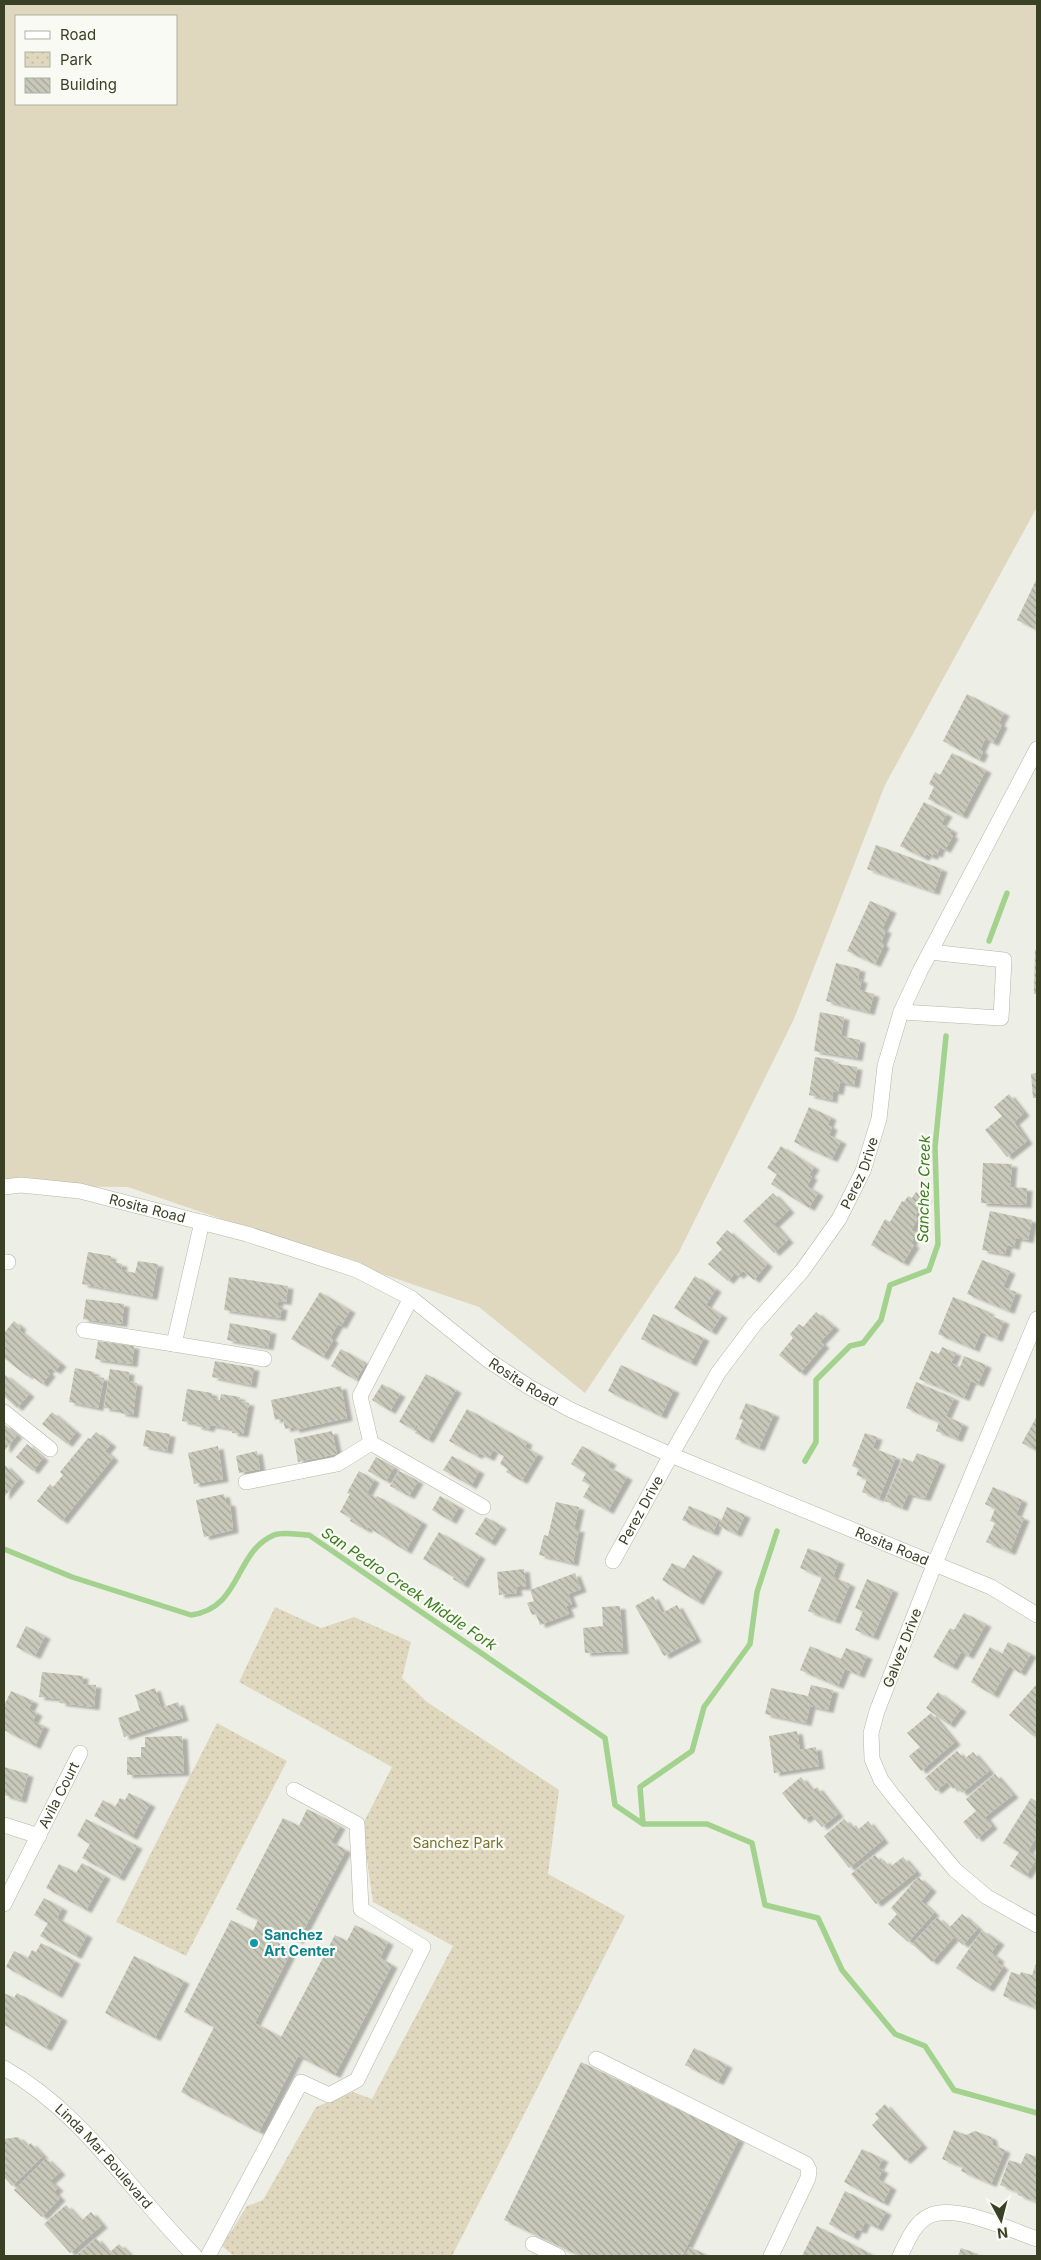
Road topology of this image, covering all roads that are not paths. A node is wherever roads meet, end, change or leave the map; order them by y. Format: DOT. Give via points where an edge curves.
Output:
graph roads {
  1 [pos="1037,749"];
  2 [pos="930,952"];
  3 [pos="901,1012"];
  4 [pos="4,1186"];
  5 [pos="202,1222"];
  6 [pos="411,1298"];
  7 [pos="1037,1319"];
  8 [pos="84,1330"];
  9 [pos="174,1344"];
  10 [pos="1031,1353"];
  11 [pos="264,1358"];
  12 [pos="4,1412"];
  13 [pos="371,1443"];
  14 [pos="50,1449"];
  15 [pos="671,1455"];
  16 [pos="246,1482"];
  17 [pos="483,1507"];
  18 [pos="613,1561"];
  19 [pos="935,1563"];
  20 [pos="1037,1616"];
  21 [pos="80,1753"];
  22 [pos="294,1790"];
  23 [pos="4,1825"];
  24 [pos="39,1836"];
  25 [pos="4,1904"];
  26 [pos="1037,1925"];
  27 [pos="596,2059"];
  28 [pos="4,2068"];
  29 [pos="1037,2239"];
  30 [pos="533,2244"];
  31 [pos="195,2256"];
  32 [pos="208,2256"];
  33 [pos="558,2256"];
  34 [pos="771,2256"];
  35 [pos="900,2256"];
  1 -- 2 [label="street, Perez Drive"];
  2 -- 3 [label="street, Perez Drive"];
  2 -- 3 [label="street" via="1004,960 1001,1018"];
  3 -- 15 [label="street, Perez Drive" via="885,1066 879,1119 863,1171 839,1220 802,1272 754,1325 718,1373"];
  4 -- 5 [label="street, Rosita Road" via="80,1191"];
  5 -- 6 [label="street, Rosita Road" via="358,1270"];
  5 -- 9 [label="street"];
  6 -- 13 [label="street" via="360,1396"];
  6 -- 15 [label="street, Rosita Road" via="528,1388"];
  7 -- 10 [label="street, Galvez Drive"];
  8 -- 9 [label="street"];
  9 -- 11 [label="street"];
  10 -- 19 [label="street, Galvez Drive"];
  12 -- 14 [label="street"];
  13 -- 16 [label="street" via="337,1464"];
  13 -- 17 [label="street"];
  15 -- 18 [label="street, Perez Drive"];
  15 -- 19 [label="street, Rosita Road"];
  19 -- 20 [label="street, Rosita Road" via="990,1586"];
  19 -- 26 [label="street, Galvez Drive" via="877,1711 871,1733 872,1759 881,1780 955,1870 987,1896"];
  21 -- 24 [label="street, Avila Court"];
  22 -- 32 [label="street" via="357,1824 361,1909 423,1947 357,2080 328,2095 301,2082"];
  23 -- 24 [label="street"];
  24 -- 25 [label="street, Avila Court"];
  27 -- 34 [label="street" via="806,2164 808,2178"];
  28 -- 31 [label="street, Linda Mar Boulevard" via="30,2084 75,2122"];
  29 -- 35 [label="street" via="963,2214 943,2212 928,2216 915,2228"];
  30 -- 33 [label="street"];
}
